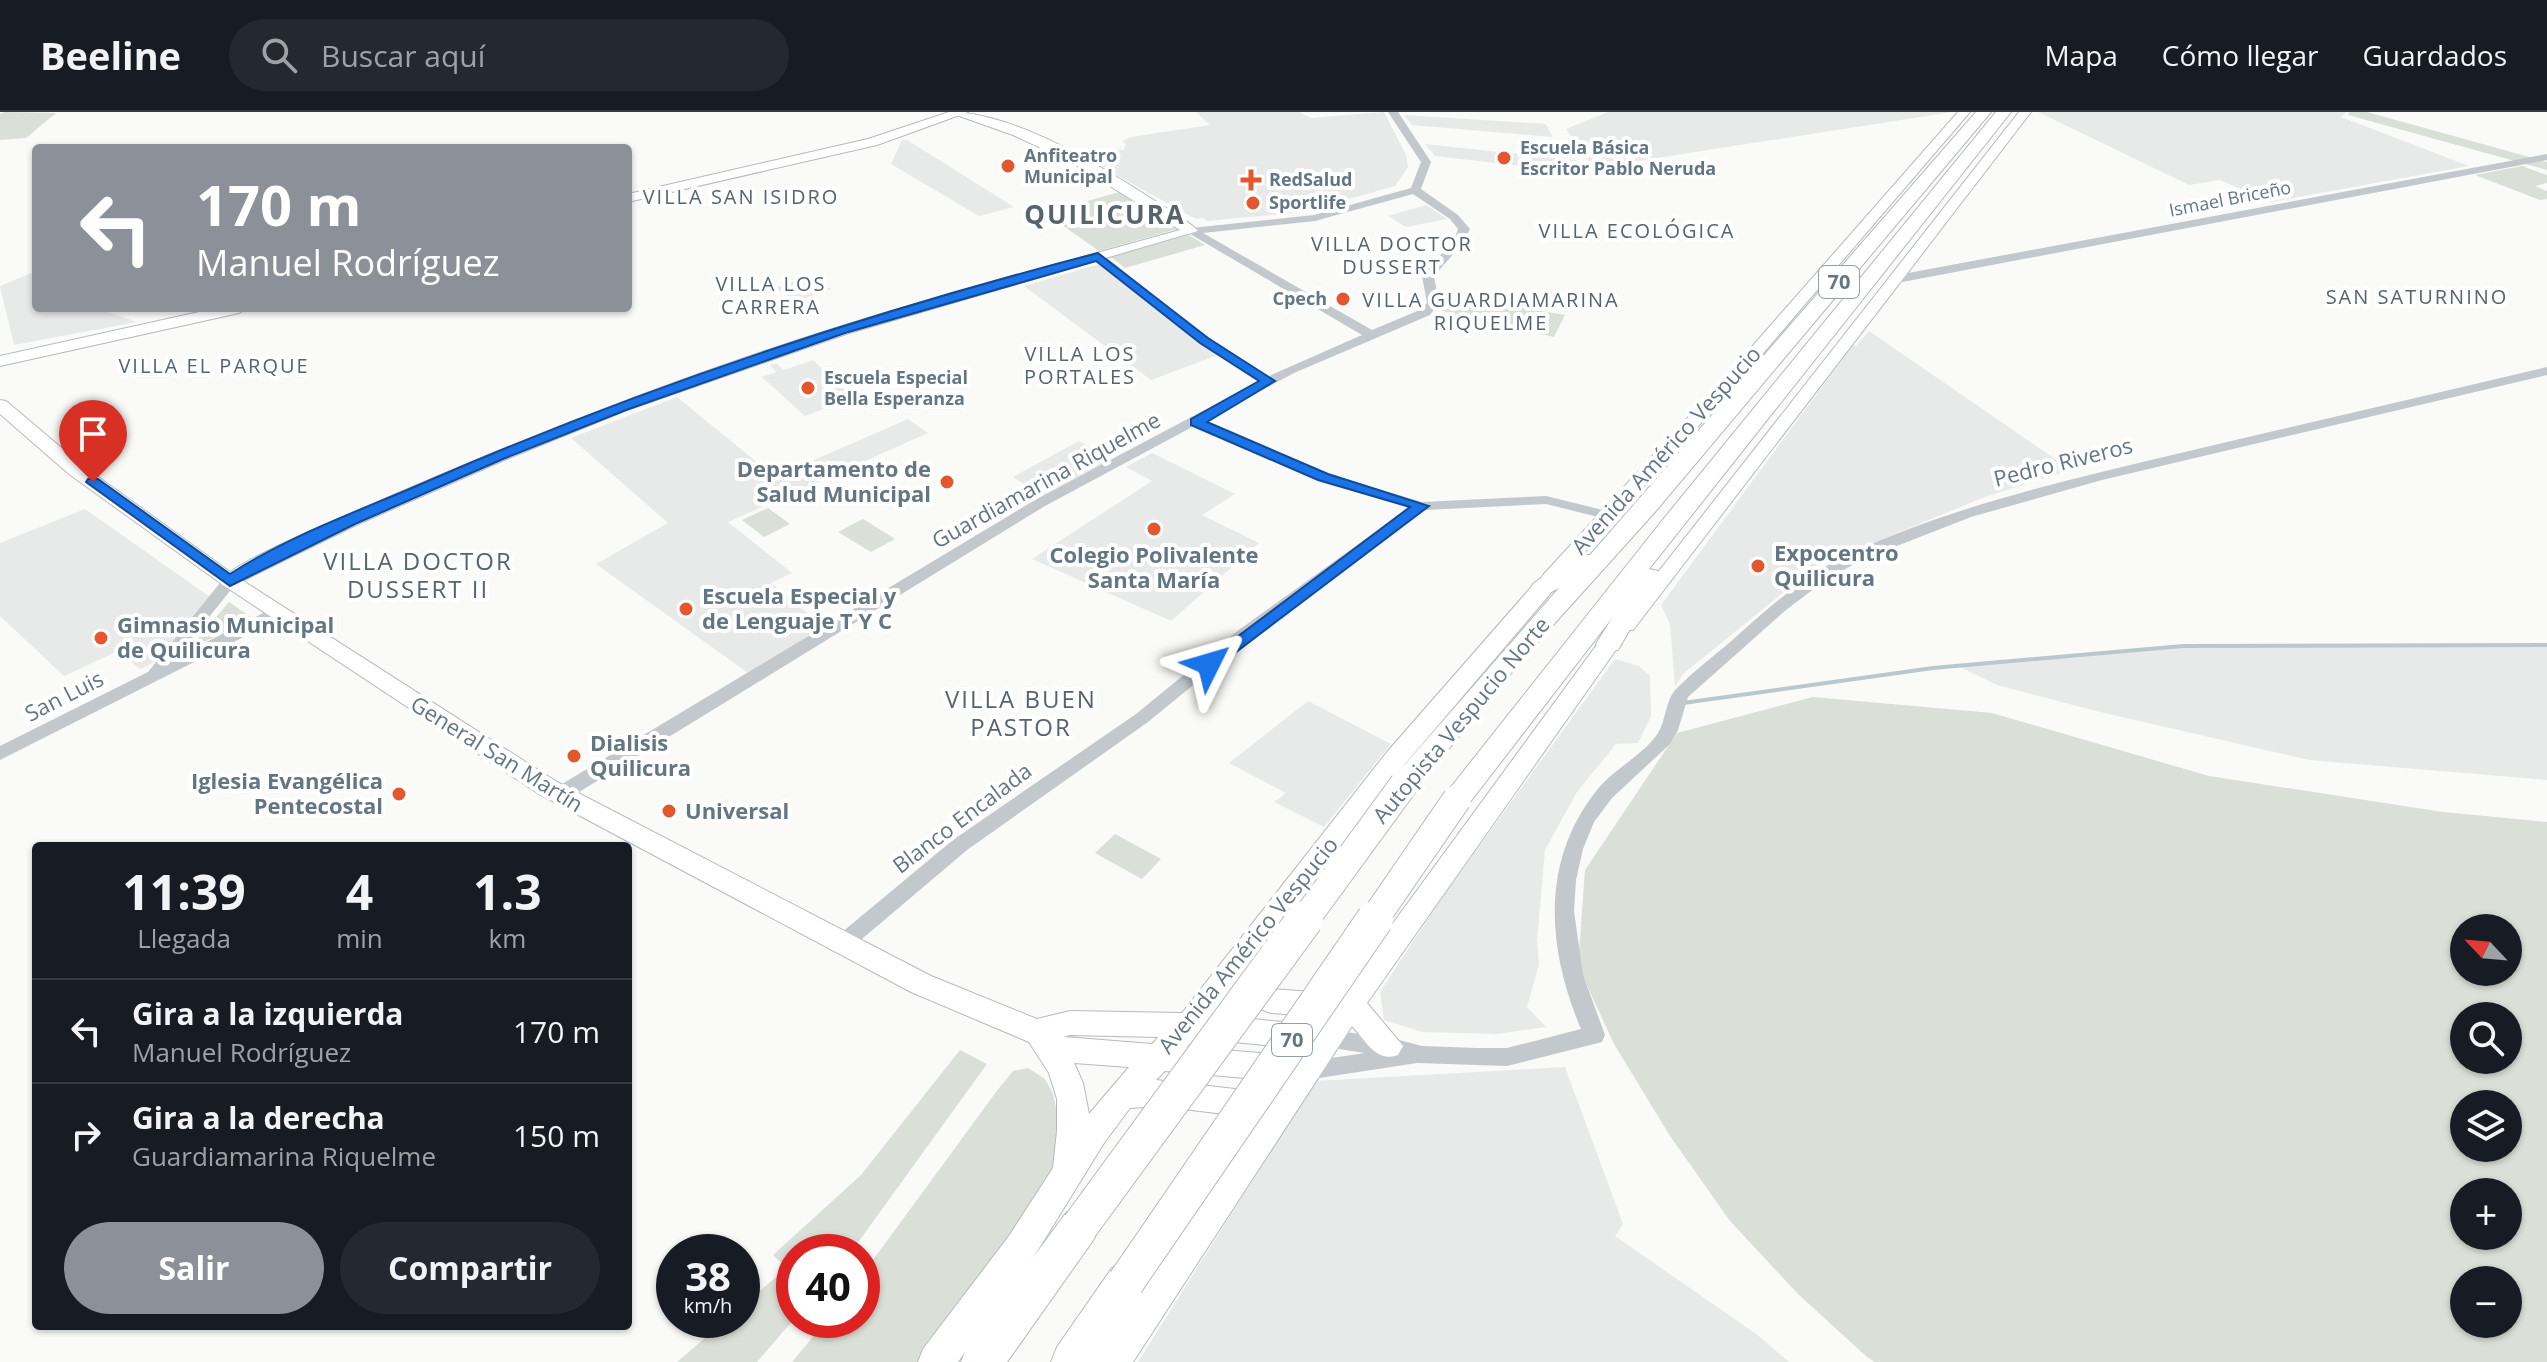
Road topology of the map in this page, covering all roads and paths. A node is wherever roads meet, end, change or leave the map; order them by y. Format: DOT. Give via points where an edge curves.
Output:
graph roads {
  1 [pos="1393,112"];
  2 [pos="1964,112"];
  3 [pos="1984,112"];
  4 [pos="2004,112"];
  5 [pos="2025,112"];
  6 [pos="961,113"];
  7 [pos="2010,133"];
  8 [pos="2547,157"];
  9 [pos="1415,190"];
  10 [pos="632,194"];
  11 [pos="1929,207"];
  12 [pos="1191,231"];
  13 [pos="1098,256"];
  14 [pos="1897,274"];
  15 [pos="221,312"];
  16 [pos="239,312"];
  17 [pos="1370,334"];
  18 [pos="33,353"];
  19 [pos="0,361"];
  20 [pos="2547,371"];
  21 [pos="1268,381"];
  22 [pos="0,405"];
  23 [pos="1196,422"];
  24 [pos="1421,506"];
  25 [pos="1647,507"];
  26 [pos="1606,515"];
  27 [pos="1669,527"];
  28 [pos="230,581"];
  29 [pos="1542,589"];
  30 [pos="277,613"];
  31 [pos="1609,644"];
  32 [pos="152,677"];
  33 [pos="0,754"];
  34 [pos="559,795"];
  35 [pos="842,944"];
  36 [pos="1224,981"];
  37 [pos="1350,1003"];
  38 [pos="1189,1025"];
  39 [pos="1327,1039"];
  40 [pos="1043,1040"];
  41 [pos="1388,1046"];
  42 [pos="1422,1055"];
  43 [pos="1157,1057"];
  44 [pos="1306,1070"];
  45 [pos="1122,1095"];
  46 [pos="1278,1111"];
  47 [pos="1064,1179"];
  48 [pos="936,1362"];
  49 [pos="982,1362"];
  50 [pos="1072,1362"];
  51 [pos="1112,1362"];
  1 -- 9 [label="street" via="1426,162"];
  2 -- 26 [label="main road, Avenida Américo Vespucio"];
  3 -- 25 [label="highway, Autopista Vespucio Norte / 70"];
  4 -- 11 [label="highway, Autopista Vespucio Norte / 70"];
  5 -- 7 [label="main road"];
  6 -- 10 [label="main road" via="872,142"];
  6 -- 12 [label="main road" via="1025,135 1085,165"];
  7 -- 11 [label="highway"];
  7 -- 14 [label="main road"];
  8 -- 14 [label="street, Ismael Briceño" via="1919,275"];
  9 -- 12 [label="street" via="1315,218"];
  9 -- 17 [label="street, Guardiamarina Riquelme" via="1460,222 1463,235 1428,276 1430,309"];
  11 -- 27 [label="highway, Autopista Vespucio Norte / 70"];
  12 -- 13 [label="main road"];
  12 -- 17 [label="street"];
  13 -- 21 [label="street" via="1204,341"];
  13 -- 28 [label="main road" via="841,331 621,407 350,521"];
  14 -- 31 [label="main road"];
  15 -- 18 [label="main road"];
  16 -- 18 [label="main road"];
  17 -- 21 [label="street, Guardiamarina Riquelme"];
  18 -- 19 [label="main road"];
  20 -- 42 [label="street, Pedro Riveros" via="2002,502 1856,557 1817,579 1681,694 1667,735 1602,796 1582,826 1571,857 1565,951 1594,1035 1507,1057"];
  21 -- 23 [label="street, Guardiamarina Riquelme"];
  22 -- 28 [label="main road, General San Martín" via="76,470"];
  23 -- 24 [label="street" via="1323,477"];
  23 -- 34 [label="street, Guardiamarina Riquelme" via="1024,513"];
  24 -- 26 [label="street" via="1546,500"];
  24 -- 35 [label="street, Blanco Encalada" via="1246,633 1142,718 960,845"];
  25 -- 29 [label="highway"];
  25 -- 49 [label="highway, Autopista Vespucio Norte / 70, bridge" via="1404,784"];
  26 -- 29 [label="main road, Avenida Américo Vespucio"];
  27 -- 31 [label="highway" via="1648,579"];
  27 -- 50 [label="highway, Autopista Vespucio Norte / 70, bridge" via="1457,799"];
  28 -- 30 [label="main road, General San Martín"];
  28 -- 32 [label="street"];
  29 -- 36 [label="main road, Avenida Américo Vespucio" via="1396,758"];
  30 -- 32 [label="street, San Luis"];
  30 -- 34 [label="main road, General San Martín"];
  31 -- 37 [label="main road"];
  32 -- 33 [label="street, San Luis"];
  34 -- 35 [label="main road, General San Martín"];
  35 -- 40 [label="main road, General San Martín"];
  36 -- 37 [label="main road" via="1249,996 1271,1001"];
  36 -- 38 [label="main road, Avenida Américo Vespucio"];
  37 -- 39 [label="main road"];
  37 -- 41 [label="main road"];
  38 -- 39 [label="main road"];
  38 -- 40 [label="main road" via="1070,1023"];
  38 -- 43 [label="main road, Avenida Américo Vespucio"];
  39 -- 41 [label="street"];
  39 -- 44 [label="main road"];
  40 -- 43 [label="main road, General San Martín"];
  40 -- 47 [label="main road" via="1074,1098"];
  41 -- 42 [label="street"];
  42 -- 44 [label="street"];
  43 -- 44 [label="main road, General San Martín"];
  43 -- 45 [label="main road, Avenida Américo Vespucio"];
  44 -- 46 [label="main road"];
  45 -- 46 [label="main road" via="1159,1093 1247,1102"];
  45 -- 47 [label="main road, Avenida Américo Vespucio"];
  46 -- 51 [label="main road"];
  47 -- 48 [label="main road, Avenida Américo Vespucio"];
}
